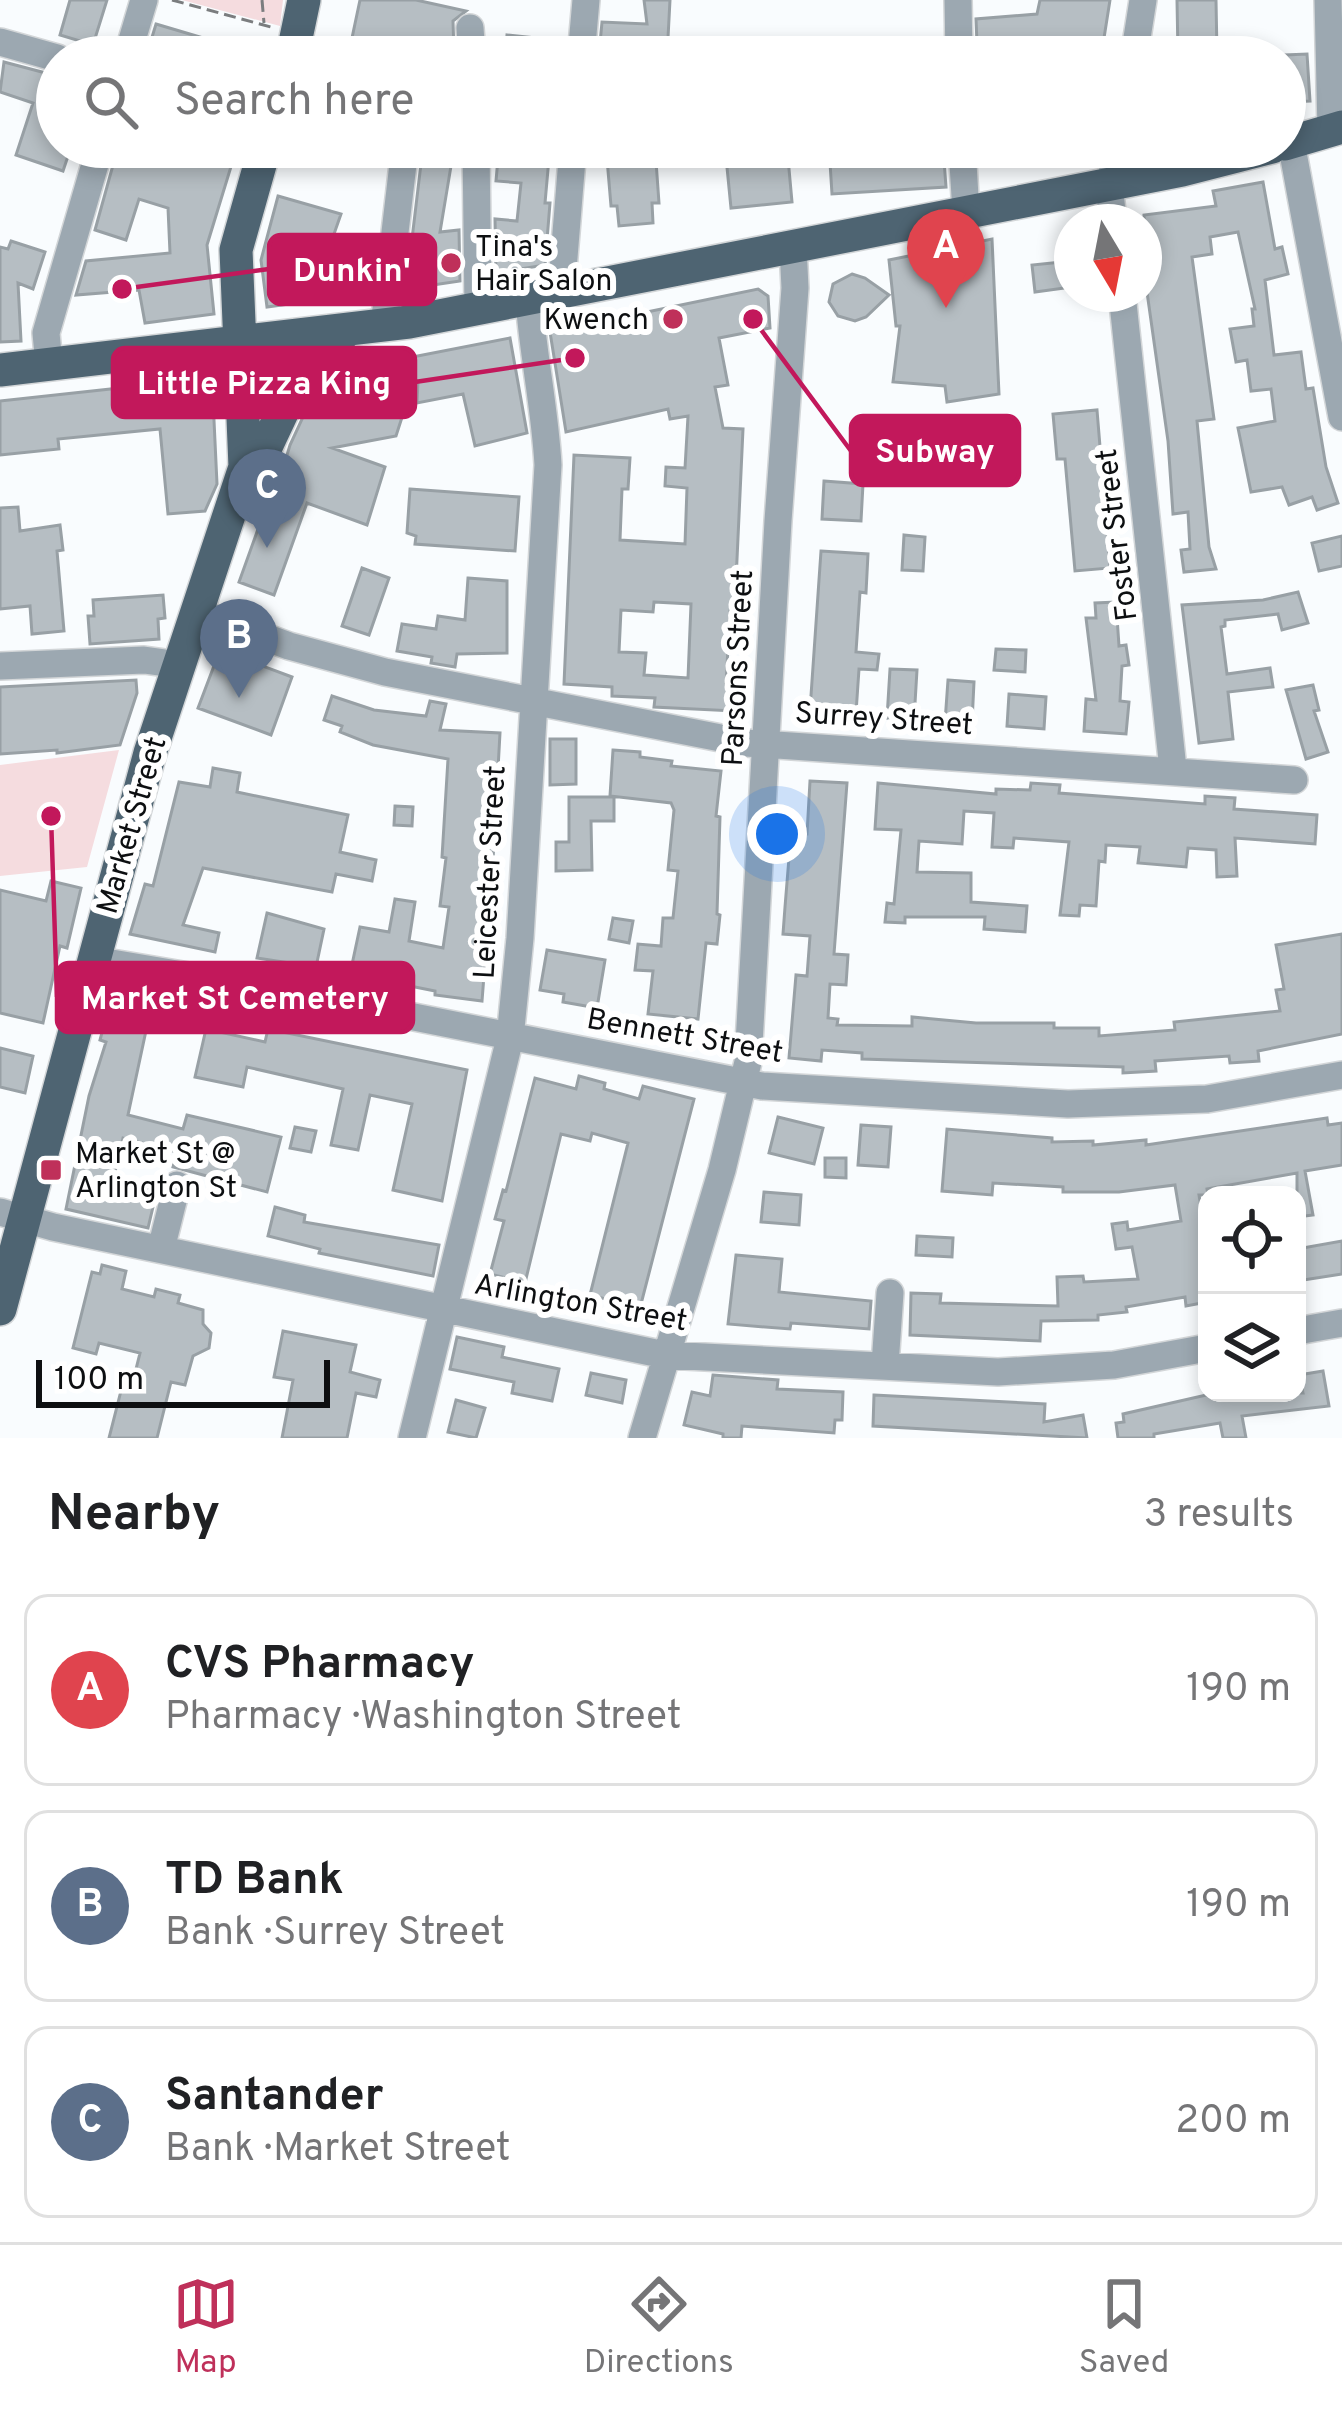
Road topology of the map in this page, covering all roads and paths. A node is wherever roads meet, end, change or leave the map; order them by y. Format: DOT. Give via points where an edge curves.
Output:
graph roads {
  1 [pos="144,0"];
  2 [pos="172,0"];
  3 [pos="262,0"];
  4 [pos="304,0"];
  5 [pos="586,0"];
  6 [pos="958,0"];
  7 [pos="1142,0"];
  8 [pos="1328,0"];
  9 [pos="264,25"];
  10 [pos="134,36"];
  11 [pos="277,36"];
  12 [pos="288,36"];
  13 [pos="583,36"];
  14 [pos="958,36"];
  15 [pos="1137,36"];
  16 [pos="0,42"];
  17 [pos="36,52"];
  18 [pos="1337,129"];
  19 [pos="1306,138"];
  20 [pos="94,168"];
  21 [pos="259,168"];
  22 [pos="403,168"];
  23 [pos="476,168"];
  24 [pos="569,168"];
  25 [pos="963,168"];
  26 [pos="1113,168"];
  27 [pos="1190,168"];
  28 [pos="1288,168"];
  29 [pos="1108,183"];
  30 [pos="1111,204"];
  31 [pos="966,213"];
  32 [pos="793,247"];
  33 [pos="545,297"];
  34 [pos="478,309"];
  35 [pos="1124,312"];
  36 [pos="384,326"];
  37 [pos="347,330"];
  38 [pos="241,342"];
  39 [pos="49,365"];
  40 [pos="0,370"];
  41 [pos="1342,418"];
  42 [pos="245,466"];
  43 [pos="198,612"];
  44 [pos="180,665"];
  45 [pos="0,666"];
  46 [pos="532,703"];
  47 [pos="766,744"];
  48 [pos="1173,769"];
  49 [pos="1294,780"];
  50 [pos="94,960"];
  51 [pos="510,1038"];
  52 [pos="1342,1075"];
  53 [pos="741,1081"];
  54 [pos="177,1185"];
  55 [pos="12,1215"];
  56 [pos="161,1249"];
  57 [pos="890,1294"];
  58 [pos="0,1309"];
  59 [pos="446,1312"];
  60 [pos="1342,1323"];
  61 [pos="1306,1329"];
  62 [pos="1198,1350"];
  63 [pos="665,1355"];
  64 [pos="885,1365"];
  65 [pos="412,1438"];
  66 [pos="642,1438"];
  1 -- 10 [label="street"];
  2 -- 9 [label="path"];
  3 -- 9 [label="path"];
  4 -- 12 [label="main road"];
  5 -- 13 [label="street"];
  6 -- 14 [label="street"];
  7 -- 15 [label="street"];
  8 -- 18 [label="street"];
  9 -- 11 [label="path"];
  16 -- 17 [label="street"];
  18 -- 19 [label="main road"];
  20 -- 39 [label="street" via="46,333"];
  21 -- 38 [label="main road, Market Street" via="236,250"];
  22 -- 36 [label="street"];
  23 -- 34 [label="street"];
  24 -- 33 [label="street, Leicester Street"];
  25 -- 31 [label="street"];
  26 -- 29 [label="street"];
  27 -- 29 [label="main road"];
  28 -- 41 [label="street"];
  29 -- 30 [label="street"];
  29 -- 31 [label="main road"];
  31 -- 32 [label="main road"];
  32 -- 33 [label="main road"];
  32 -- 47 [label="street, Parsons Street"];
  33 -- 34 [label="main road"];
  33 -- 46 [label="street, Leicester Street" via="532,343 548,465"];
  34 -- 36 [label="main road"];
  35 -- 48 [label="street, Foster Street"];
  36 -- 37 [label="main road"];
  37 -- 38 [label="main road"];
  37 -- 42 [label="main road" via="297,381 264,451"];
  38 -- 39 [label="main road"];
  38 -- 42 [label="main road, Market Street"];
  39 -- 40 [label="main road"];
  42 -- 43 [label="main road, Market Street"];
  43 -- 44 [label="main road, Market Street"];
  43 -- 46 [label="street, Surrey Street" via="309,652"];
  44 -- 45 [label="street"];
  44 -- 50 [label="main road, Market Street"];
  46 -- 47 [label="street, Surrey Street"];
  46 -- 51 [label="street, Leicester Street"];
  47 -- 48 [label="street, Surrey Street"];
  47 -- 53 [label="street, Parsons Street"];
  48 -- 49 [label="street, Surrey Street"];
  50 -- 51 [label="street, Bennett Street"];
  50 -- 55 [label="main road, Market Street"];
  51 -- 53 [label="street, Bennett Street"];
  51 -- 59 [label="street, Leicester Street"];
  52 -- 53 [label="street, Bennett Street" via="1207,1099 1068,1104"];
  53 -- 63 [label="street, Parsons Street"];
  54 -- 56 [label="street"];
  55 -- 56 [label="street, Arlington Street"];
  55 -- 58 [label="main road, Market Street"];
  56 -- 59 [label="street, Arlington Street"];
  57 -- 64 [label="street"];
  59 -- 63 [label="street, Arlington Street"];
  59 -- 65 [label="street, Leicester Street"];
  60 -- 61 [label="street"];
  62 -- 64 [label="street, Arlington Street" via="1060,1369"];
  63 -- 64 [label="street, Arlington Street"];
  63 -- 66 [label="street, Parsons Street"];
}
